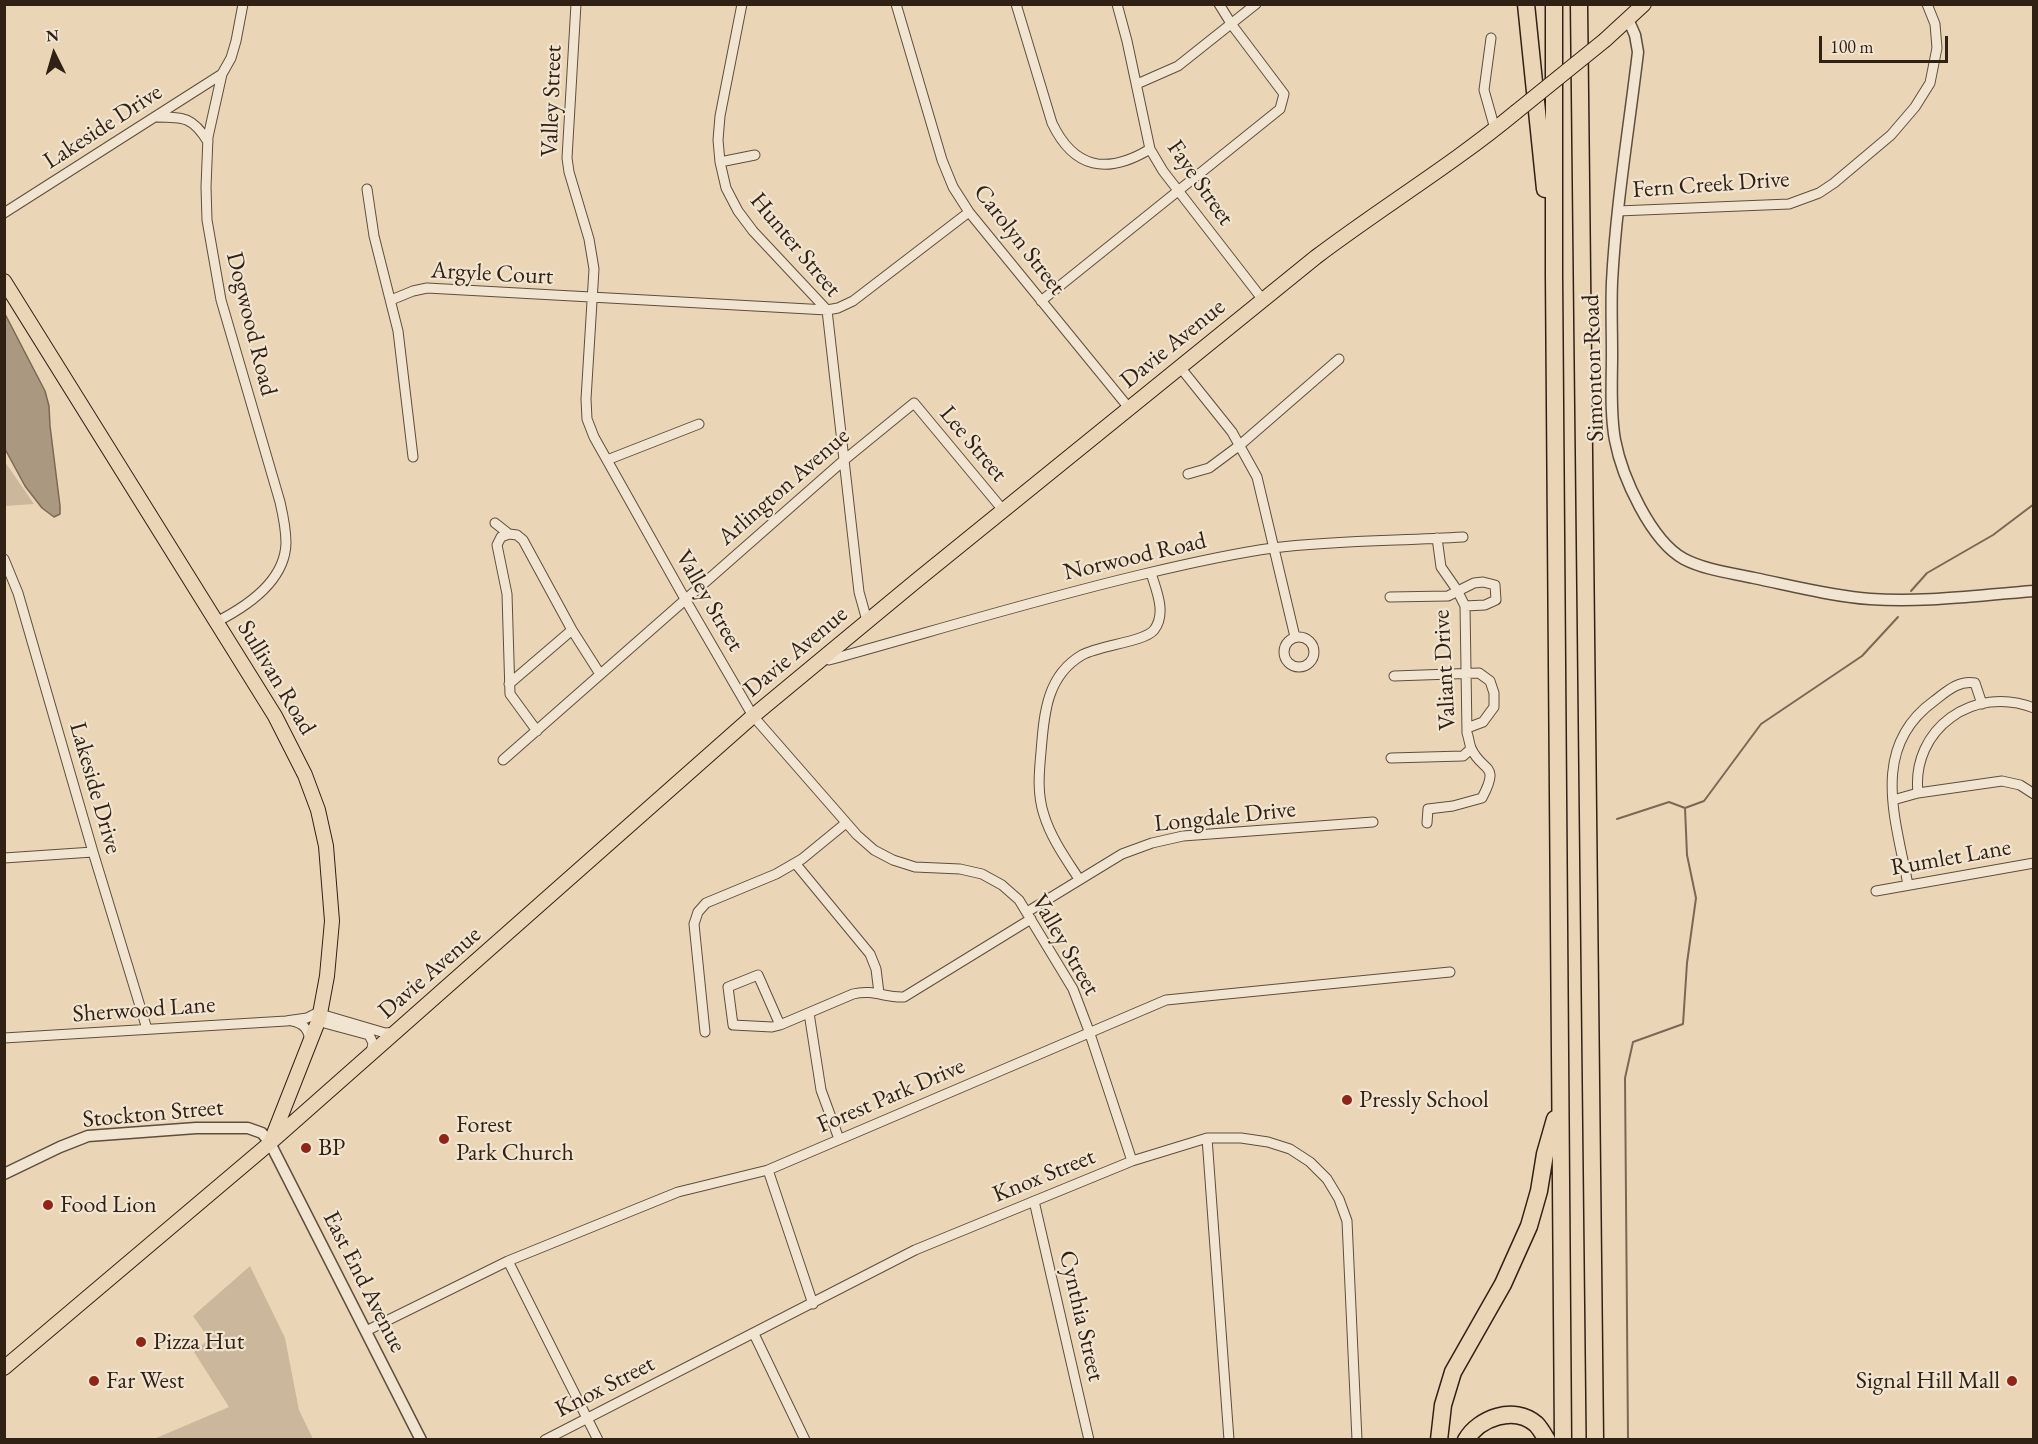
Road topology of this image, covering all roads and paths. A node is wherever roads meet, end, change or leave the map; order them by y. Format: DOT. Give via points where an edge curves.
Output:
graph roads {
  1 [pos="243,4"];
  2 [pos="576,4"];
  3 [pos="742,4"];
  4 [pos="896,4"];
  5 [pos="1016,4"];
  6 [pos="1117,4"];
  7 [pos="1219,4"];
  8 [pos="1256,4"];
  9 [pos="1526,4"];
  10 [pos="1553,4"];
  11 [pos="1579,4"];
  12 [pos="1644,4"];
  13 [pos="1927,4"];
  14 [pos="1628,19"];
  15 [pos="1232,25"];
  16 [pos="1491,38"];
  17 [pos="222,74"];
  18 [pos="1137,84"];
  19 [pos="153,118"];
  20 [pos="1495,129"];
  21 [pos="208,142"];
  22 [pos="1150,149"];
  23 [pos="755,155"];
  24 [pos="720,162"];
  25 [pos="367,189"];
  26 [pos="1178,191"];
  27 [pos="1618,211"];
  28 [pos="969,212"];
  29 [pos="4,213"];
  30 [pos="1554,275"];
  31 [pos="4,281"];
  32 [pos="592,298"];
  33 [pos="391,300"];
  34 [pos="1263,300"];
  35 [pos="1041,301"];
  36 [pos="827,310"];
  37 [pos="1339,359"];
  38 [pos="1180,367"];
  39 [pos="914,403"];
  40 [pos="1129,408"];
  41 [pos="699,424"];
  42 [pos="1240,445"];
  43 [pos="413,457"];
  44 [pos="607,459"];
  45 [pos="843,461"];
  46 [pos="1188,474"];
  47 [pos="1003,510"];
  48 [pos="495,523"];
  49 [pos="509,534"];
  50 [pos="1463,537"];
  51 [pos="1437,538"];
  52 [pos="1274,548"];
  53 [pos="4,559"];
  54 [pos="1151,573"];
  55 [pos="1457,590"];
  56 [pos="2034,591"];
  57 [pos="1390,597"];
  58 [pos="685,599"];
  59 [pos="1465,606"];
  60 [pos="869,620"];
  61 [pos="216,622"];
  62 [pos="572,630"];
  63 [pos="1295,637"];
  64 [pos="825,657"];
  65 [pos="1467,673"];
  66 [pos="600,674"];
  67 [pos="1394,676"];
  68 [pos="509,684"];
  69 [pos="1982,704"];
  70 [pos="2034,708"];
  71 [pos="753,716"];
  72 [pos="1467,728"];
  73 [pos="537,731"];
  74 [pos="1471,748"];
  75 [pos="1391,758"];
  76 [pos="503,760"];
  77 [pos="1918,793"];
  78 [pos="2034,794"];
  79 [pos="1893,800"];
  80 [pos="1373,822"];
  81 [pos="846,823"];
  82 [pos="1426,823"];
  83 [pos="93,852"];
  84 [pos="4,858"];
  85 [pos="795,863"];
  86 [pos="2034,863"];
  87 [pos="1079,879"];
  88 [pos="1908,885"];
  89 [pos="1876,891"];
  90 [pos="1029,916"];
  91 [pos="1450,972"];
  92 [pos="879,993"];
  93 [pos="808,1013"];
  94 [pos="319,1017"];
  95 [pos="286,1021"];
  96 [pos="780,1025"];
  97 [pos="147,1029"];
  98 [pos="398,1031"];
  99 [pos="1089,1031"];
  100 [pos="705,1032"];
  101 [pos="4,1038"];
  102 [pos="310,1042"];
  103 [pos="369,1057"];
  104 [pos="1560,1101"];
  105 [pos="1207,1138"];
  106 [pos="839,1139"];
  107 [pos="270,1143"];
  108 [pos="1132,1161"];
  109 [pos="768,1170"];
  110 [pos="4,1174"];
  111 [pos="1034,1201"];
  112 [pos="508,1261"];
  113 [pos="813,1304"];
  114 [pos="366,1331"];
  115 [pos="754,1334"];
  116 [pos="4,1368"];
  117 [pos="587,1418"];
  118 [pos="421,1440"];
  119 [pos="545,1440"];
  120 [pos="598,1440"];
  121 [pos="805,1440"];
  122 [pos="1089,1440"];
  123 [pos="1229,1440"];
  124 [pos="1357,1440"];
  125 [pos="1439,1440"];
  126 [pos="1466,1440"];
  127 [pos="1547,1440"];
  128 [pos="1563,1440"];
  129 [pos="1595,1440"];
  1 -- 17 [label="street, Dogwood Road" via="231,58"];
  2 -- 32 [label="street, Valley Street" via="567,158 589,239 594,269"];
  3 -- 24 [label="street, Hunter Street" via="720,116"];
  4 -- 28 [label="street, Carolyn Street" via="942,160"];
  5 -- 22 [label="street" via="1060,140 1074,154 1092,163 1111,165"];
  6 -- 18 [label="street, Faye Street"];
  7 -- 15 [label="street"];
  8 -- 15 [label="street"];
  9 -- 30 [label="highway"];
  10 -- 30 [label="highway"];
  11 -- 129 [label="highway"];
  12 -- 14 [label="main road, Davie Avenue"];
  13 -- 27 [label="street, Fern Creek Drive" via="1935,24 1937,48 1930,83 1891,135 1834,183 1789,204"];
  14 -- 20 [label="main road, Davie Avenue, bridge"];
  14 -- 27 [label="street, Simonton Road" via="1638,52"];
  15 -- 18 [label="street" via="1178,66"];
  15 -- 26 [label="street" via="1284,94 1280,109"];
  16 -- 20 [label="street" via="1484,90"];
  17 -- 19 [label="street, Lakeside Drive"];
  17 -- 21 [label="street, Dogwood Road"];
  18 -- 22 [label="street, Faye Street"];
  19 -- 21 [label="street" via="175,116 189,120"];
  19 -- 29 [label="street, Lakeside Drive"];
  20 -- 34 [label="main road, Davie Avenue" via="1352,230"];
  21 -- 61 [label="street, Dogwood Road" via="207,220 221,300 280,502 286,545 281,565 270,583 249,603"];
  22 -- 26 [label="street, Faye Street"];
  23 -- 24 [label="street"];
  24 -- 36 [label="street, Hunter Street" via="726,188 738,211"];
  25 -- 33 [label="street" via="374,236"];
  26 -- 34 [label="street, Faye Street"];
  26 -- 35 [label="street"];
  27 -- 56 [label="street, Simonton Road" via="1612,282 1614,438 1630,488 1667,546 1684,559 1705,567 1823,593 1870,599 1917,600"];
  28 -- 35 [label="street, Carolyn Street"];
  28 -- 36 [label="street" via="852,301"];
  30 -- 104 [label="highway"];
  31 -- 61 [label="main road, Sullivan Road"];
  32 -- 33 [label="street, Argyle Court" via="427,288"];
  32 -- 36 [label="street, Argyle Court"];
  32 -- 44 [label="street, Valley Street" via="587,418"];
  33 -- 43 [label="street"];
  34 -- 38 [label="main road, Davie Avenue"];
  35 -- 40 [label="street, Carolyn Street"];
  36 -- 45 [label="street, Hunter Street"];
  37 -- 42 [label="street"];
  38 -- 40 [label="main road, Davie Avenue"];
  38 -- 42 [label="street"];
  39 -- 45 [label="street, Arlington Avenue"];
  39 -- 47 [label="street, Lee Street"];
  40 -- 47 [label="main road, Davie Avenue"];
  41 -- 44 [label="street"];
  42 -- 46 [label="street" via="1209,468"];
  42 -- 52 [label="street" via="1257,477"];
  44 -- 58 [label="street, Valley Street"];
  45 -- 58 [label="street, Arlington Avenue"];
  45 -- 60 [label="street, Hunter Street" via="859,592"];
  47 -- 60 [label="main road, Davie Avenue"];
  48 -- 49 [label="street"];
  49 -- 62 [label="street" via="523,540"];
  49 -- 68 [label="street" via="501,537 497,545 507,594"];
  50 -- 51 [label="street, Norwood Road"];
  51 -- 52 [label="street, Norwood Road"];
  51 -- 55 [label="street, Valiant Drive" via="1441,567"];
  52 -- 54 [label="street, Norwood Road"];
  52 -- 63 [label="street"];
  53 -- 83 [label="street, Lakeside Drive" via="18,593"];
  54 -- 64 [label="street, Norwood Road" via="1071,591 829,660"];
  54 -- 87 [label="street" via="1161,610 1153,631 1096,649 1069,664 1058,678 1045,710 1039,777 1043,813 1048,829"];
  55 -- 57 [label="street" via="1448,596"];
  55 -- 59 [label="street, Valiant Drive"];
  55 -- 59 [label="street" via="1474,583 1495,585 1496,600"];
  58 -- 66 [label="street, Arlington Avenue"];
  58 -- 71 [label="street, Valley Street"];
  59 -- 65 [label="street, Valiant Drive"];
  60 -- 64 [label="main road, Davie Avenue"];
  61 -- 94 [label="main road, Sullivan Road" via="291,744 318,810 326,846 332,921"];
  62 -- 66 [label="street"];
  62 -- 68 [label="street"];
  64 -- 71 [label="main road, Davie Avenue"];
  65 -- 67 [label="street"];
  65 -- 72 [label="street, Valiant Drive"];
  65 -- 72 [label="street" via="1479,673 1490,681 1494,707 1483,722"];
  66 -- 73 [label="street, Arlington Avenue"];
  68 -- 73 [label="street" via="515,703"];
  69 -- 70 [label="street" via="2012,702"];
  69 -- 77 [label="street" via="1956,713 1932,736 1919,762"];
  69 -- 79 [label="street" via="1975,683 1964,682 1922,709 1905,731 1893,759"];
  71 -- 81 [label="street, Valley Street"];
  71 -- 98 [label="main road, Davie Avenue"];
  72 -- 74 [label="street, Valiant Drive"];
  73 -- 76 [label="street, Arlington Avenue"];
  74 -- 75 [label="street" via="1463,756"];
  74 -- 82 [label="street, Valiant Drive" via="1488,766 1491,777 1482,798 1428,809"];
  77 -- 78 [label="street" via="2002,782 2020,785"];
  77 -- 79 [label="street"];
  79 -- 88 [label="street"];
  80 -- 87 [label="street, Longdale Drive" via="1183,837 1152,843 1122,854"];
  81 -- 85 [label="street"];
  81 -- 90 [label="street, Valley Street" via="874,850 893,861 982,874 1011,892"];
  83 -- 84 [label="street"];
  83 -- 97 [label="street, Lakeside Drive"];
  85 -- 92 [label="street" via="870,954"];
  85 -- 100 [label="street" via="706,903 698,912 694,924"];
  86 -- 88 [label="street, Rumlet Lane"];
  87 -- 90 [label="street, Longdale Drive"];
  88 -- 89 [label="street, Rumlet Lane"];
  90 -- 92 [label="street, Longdale Drive" via="904,997"];
  90 -- 99 [label="street, Valley Street" via="1073,989"];
  91 -- 99 [label="street, Forest Park Drive" via="1166,1000"];
  92 -- 93 [label="street, Longdale Drive" via="853,994"];
  93 -- 96 [label="street, Longdale Drive"];
  93 -- 106 [label="street" via="821,1090"];
  94 -- 95 [label="street, Sherwood Lane"];
  94 -- 98 [label="street" via="385,1033"];
  94 -- 102 [label="main road, Sullivan Road"];
  94 -- 103 [label="street, Sherwood Lane" via="369,1035 373,1043"];
  95 -- 97 [label="street, Sherwood Lane"];
  95 -- 102 [label="street" via="304,1026"];
  96 -- 96 [label="street" via="733,1025 728,987 758,975"];
  97 -- 101 [label="street, Sherwood Lane"];
  98 -- 103 [label="main road, Davie Avenue"];
  99 -- 106 [label="street, Forest Park Drive"];
  99 -- 108 [label="street, Valley Street"];
  102 -- 107 [label="main road, Sullivan Road"];
  103 -- 107 [label="main road, Davie Avenue"];
  104 -- 125 [label="highway" via="1529,1226 1503,1284 1454,1372 1443,1405"];
  104 -- 128 [label="highway"];
  105 -- 108 [label="street, Knox Street"];
  105 -- 123 [label="street"];
  105 -- 124 [label="street, Knox Street" via="1241,1138 1290,1149 1327,1179 1339,1199 1347,1221"];
  106 -- 109 [label="street, Forest Park Drive"];
  107 -- 110 [label="street, Stockton Street" via="262,1133 248,1128 88,1136"];
  107 -- 114 [label="street, East End Avenue"];
  107 -- 116 [label="main road, Davie Avenue"];
  108 -- 111 [label="street, Knox Street"];
  109 -- 112 [label="street, Forest Park Drive" via="678,1192"];
  109 -- 113 [label="street"];
  111 -- 113 [label="street, Knox Street" via="915,1250"];
  111 -- 122 [label="street, Cynthia Street"];
  112 -- 114 [label="street, Forest Park Drive"];
  112 -- 117 [label="street"];
  113 -- 115 [label="street, Knox Street"];
  114 -- 118 [label="street, East End Avenue"];
  115 -- 117 [label="street, Knox Street"];
  115 -- 121 [label="street"];
  117 -- 119 [label="street, Knox Street"];
  117 -- 120 [label="street"];
  126 -- 127 [label="highway" via="1480,1423 1498,1416 1517,1416 1535,1423"];
}
